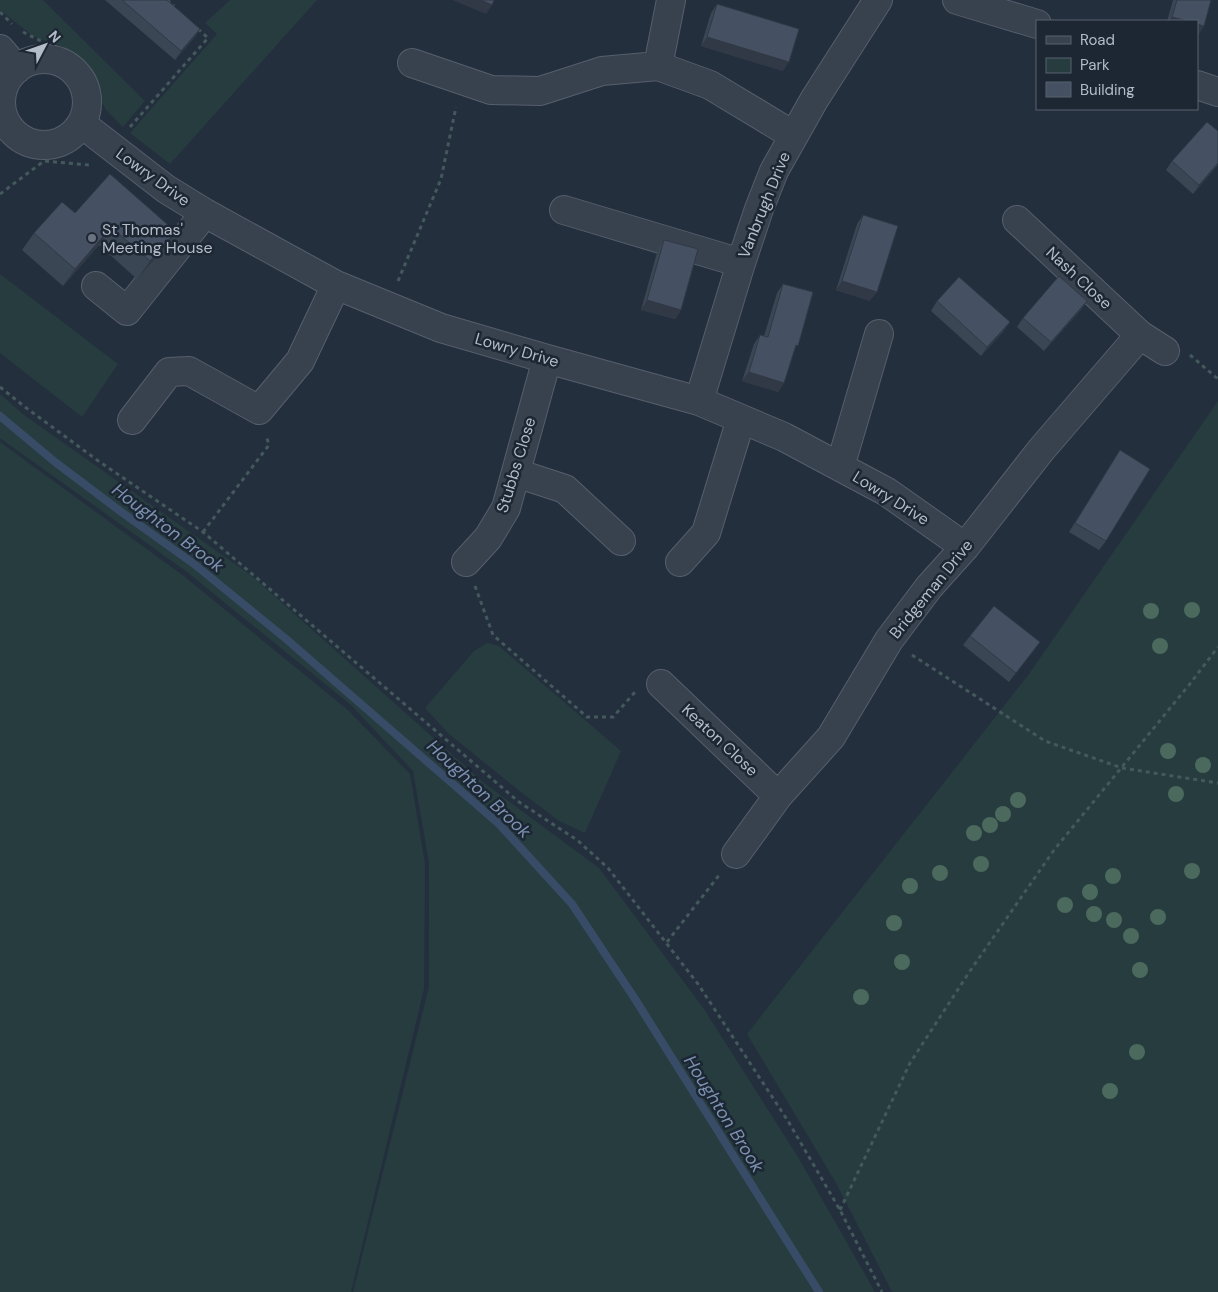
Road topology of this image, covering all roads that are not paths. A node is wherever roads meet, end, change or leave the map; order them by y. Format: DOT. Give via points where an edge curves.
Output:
graph roads {
  1 [pos="671,0"];
  2 [pos="878,0"];
  3 [pos="957,0"];
  4 [pos="1036,24"];
  5 [pos="10,48"];
  6 [pos="412,63"];
  7 [pos="658,66"];
  8 [pos="1198,85"];
  9 [pos="1218,92"];
  10 [pos="82,124"];
  11 [pos="794,136"];
  12 [pos="7,140"];
  13 [pos="564,210"];
  14 [pos="205,213"];
  15 [pos="1017,220"];
  16 [pos="741,262"];
  17 [pos="336,285"];
  18 [pos="96,286"];
  19 [pos="879,334"];
  20 [pos="1140,335"];
  21 [pos="1165,351"];
  22 [pos="547,359"];
  23 [pos="699,401"];
  24 [pos="741,419"];
  25 [pos="132,420"];
  26 [pos="840,467"];
  27 [pos="516,473"];
  28 [pos="621,541"];
  29 [pos="965,547"];
  30 [pos="466,562"];
  31 [pos="680,562"];
  32 [pos="661,684"];
  33 [pos="778,796"];
  34 [pos="736,854"];
  1 -- 7 [label="street"];
  2 -- 11 [label="street, Vanbrugh Drive"];
  3 -- 4 [label="street"];
  5 -- 10 [label="street" via="30,61 59,61 72,69 86,94"];
  5 -- 12 [label="street" via="1,107"];
  6 -- 7 [label="street" via="491,90 540,91 602,71"];
  7 -- 11 [label="street" via="710,85"];
  8 -- 9 [label="street"];
  10 -- 12 [label="street" via="63,141 50,145"];
  10 -- 14 [label="street, Lowry Drive" via="166,188"];
  11 -- 16 [label="street, Vanbrugh Drive" via="771,179"];
  13 -- 16 [label="street"];
  14 -- 17 [label="street, Lowry Drive"];
  14 -- 18 [label="street" via="127,311"];
  15 -- 20 [label="street, Nash Close"];
  16 -- 23 [label="street, Vanbrugh Drive"];
  17 -- 22 [label="street, Lowry Drive" via="441,328"];
  17 -- 25 [label="street" via="300,361 259,410 189,371 168,372"];
  19 -- 26 [label="street"];
  20 -- 21 [label="street, Nash Close"];
  20 -- 29 [label="street, Bridgeman Drive" via="1041,450"];
  22 -- 23 [label="street, Lowry Drive"];
  22 -- 27 [label="street, Stubbs Close"];
  23 -- 24 [label="street, Lowry Drive"];
  24 -- 26 [label="street, Lowry Drive" via="784,437"];
  24 -- 31 [label="street" via="706,533"];
  26 -- 29 [label="street, Lowry Drive" via="887,492"];
  27 -- 28 [label="street" via="565,489"];
  27 -- 30 [label="street, Stubbs Close" via="506,508 488,538"];
  29 -- 33 [label="street, Bridgeman Drive" via="929,587 889,640 831,737"];
  32 -- 33 [label="street, Keaton Close"];
  33 -- 34 [label="street, Bridgeman Drive"];
}
